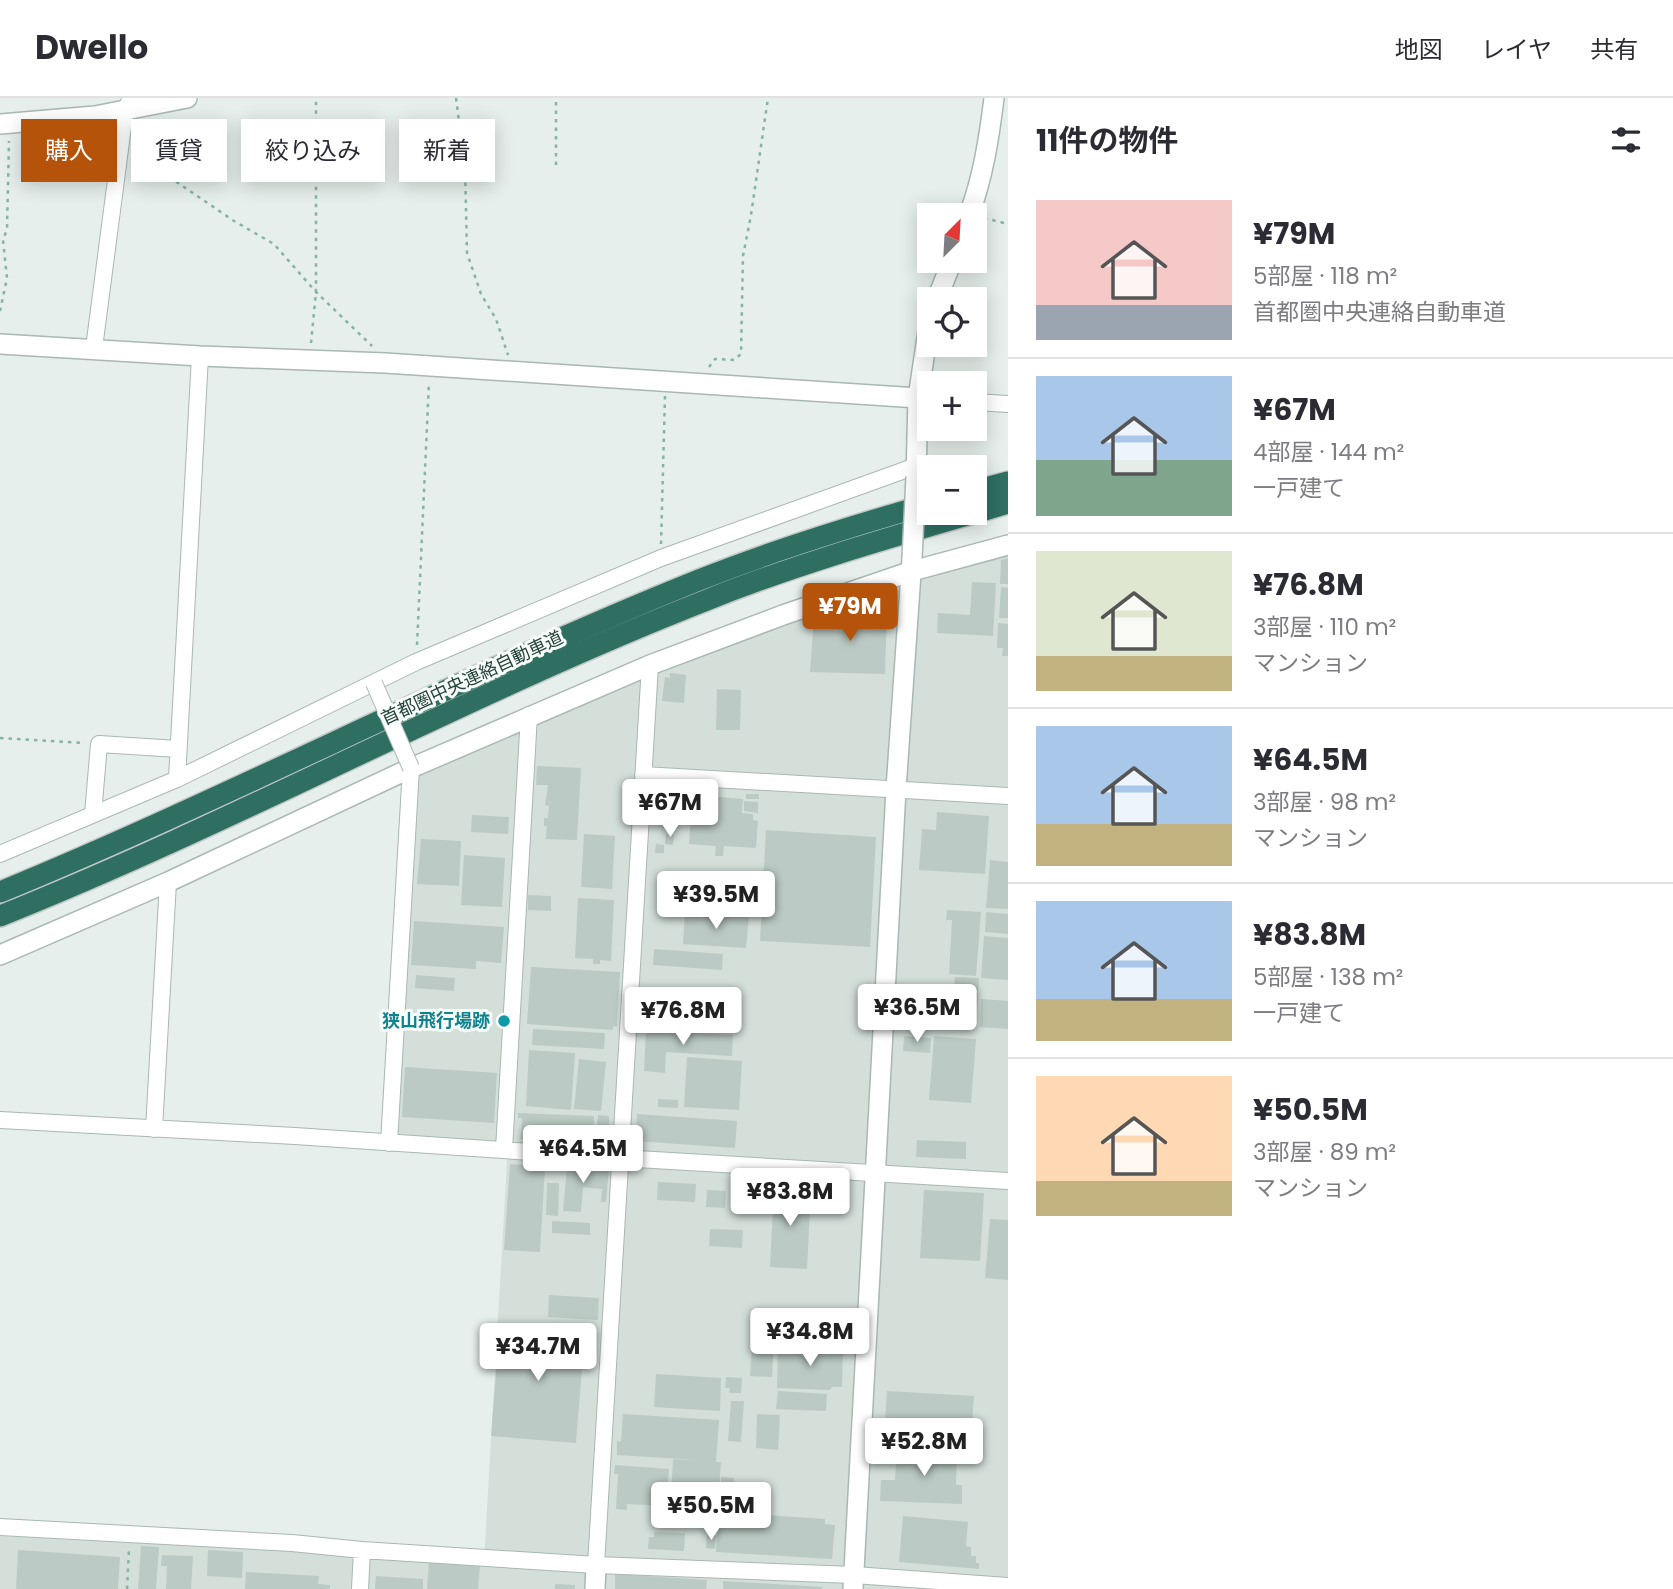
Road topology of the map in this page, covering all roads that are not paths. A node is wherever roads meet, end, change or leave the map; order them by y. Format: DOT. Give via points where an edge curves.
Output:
graph roads {
  1 [pos="187,98"];
  2 [pos="993,98"];
  3 [pos="128,104"];
  4 [pos="5,124"];
  5 [pos="973,203"];
  6 [pos="0,344"];
  7 [pos="94,348"];
  8 [pos="200,356"];
  9 [pos="917,399"];
  10 [pos="987,403"];
  11 [pos="1008,404"];
  12 [pos="919,441"];
  13 [pos="916,471"];
  14 [pos="1008,482"];
  15 [pos="987,488"];
  16 [pos="1008,503"];
  17 [pos="917,507"];
  18 [pos="987,509"];
  19 [pos="933,525"];
  20 [pos="1008,545"];
  21 [pos="912,564"];
  22 [pos="650,665"];
  23 [pos="374,683"];
  24 [pos="529,715"];
  25 [pos="178,749"];
  26 [pos="411,768"];
  27 [pos="643,775"];
  28 [pos="177,779"];
  29 [pos="896,789"];
  30 [pos="1008,796"];
  31 [pos="93,814"];
  32 [pos="0,854"];
  33 [pos="169,882"];
  34 [pos="0,892"];
  35 [pos="0,916"];
  36 [pos="0,955"];
  37 [pos="0,1120"];
  38 [pos="154,1129"];
  39 [pos="389,1143"];
  40 [pos="504,1150"];
  41 [pos="620,1158"];
  42 [pos="877,1174"];
  43 [pos="1008,1181"];
  44 [pos="0,1527"];
  45 [pos="362,1550"];
  46 [pos="596,1564"];
  47 [pos="853,1582"];
  48 [pos="1008,1586"];
  49 [pos="360,1589"];
  50 [pos="595,1589"];
  1 -- 3 [label="street"];
  2 -- 5 [label="street" via="986,159"];
  3 -- 4 [label="street"];
  3 -- 7 [label="street"];
  6 -- 7 [label="street"];
  7 -- 8 [label="street"];
  8 -- 9 [label="street" via="385,363"];
  8 -- 25 [label="street"];
  10 -- 11 [label="street"];
  12 -- 13 [label="street"];
  13 -- 21 [label="street, bridge"];
  13 -- 23 [label="street" via="661,558"];
  14 -- 15 [label="highway"];
  16 -- 18 [label="highway, 首都圏中央連絡自動車道"];
  17 -- 34 [label="highway, 首都圏中央連絡自動車道" via="701,579"];
  19 -- 35 [label="highway, 首都圏中央連絡自動車道" via="708,599"];
  20 -- 21 [label="street"];
  21 -- 22 [label="street"];
  21 -- 29 [label="street"];
  22 -- 24 [label="street"];
  22 -- 27 [label="street"];
  23 -- 26 [label="street, bridge"];
  23 -- 28 [label="street"];
  24 -- 26 [label="street"];
  24 -- 40 [label="street"];
  25 -- 28 [label="street"];
  25 -- 31 [label="street" via="99,744"];
  26 -- 33 [label="street"];
  26 -- 39 [label="street"];
  27 -- 29 [label="street"];
  27 -- 41 [label="street"];
  28 -- 31 [label="street"];
  29 -- 30 [label="street"];
  29 -- 42 [label="street"];
  31 -- 32 [label="street"];
  33 -- 36 [label="street"];
  33 -- 38 [label="street"];
  37 -- 38 [label="street"];
  38 -- 39 [label="street"];
  39 -- 40 [label="street"];
  40 -- 41 [label="street"];
  41 -- 42 [label="street"];
  41 -- 46 [label="street"];
  42 -- 43 [label="street"];
  42 -- 47 [label="street"];
  44 -- 45 [label="street"];
  45 -- 46 [label="street"];
  45 -- 49 [label="street"];
  46 -- 47 [label="street"];
  46 -- 50 [label="street"];
  47 -- 48 [label="street"];
}
